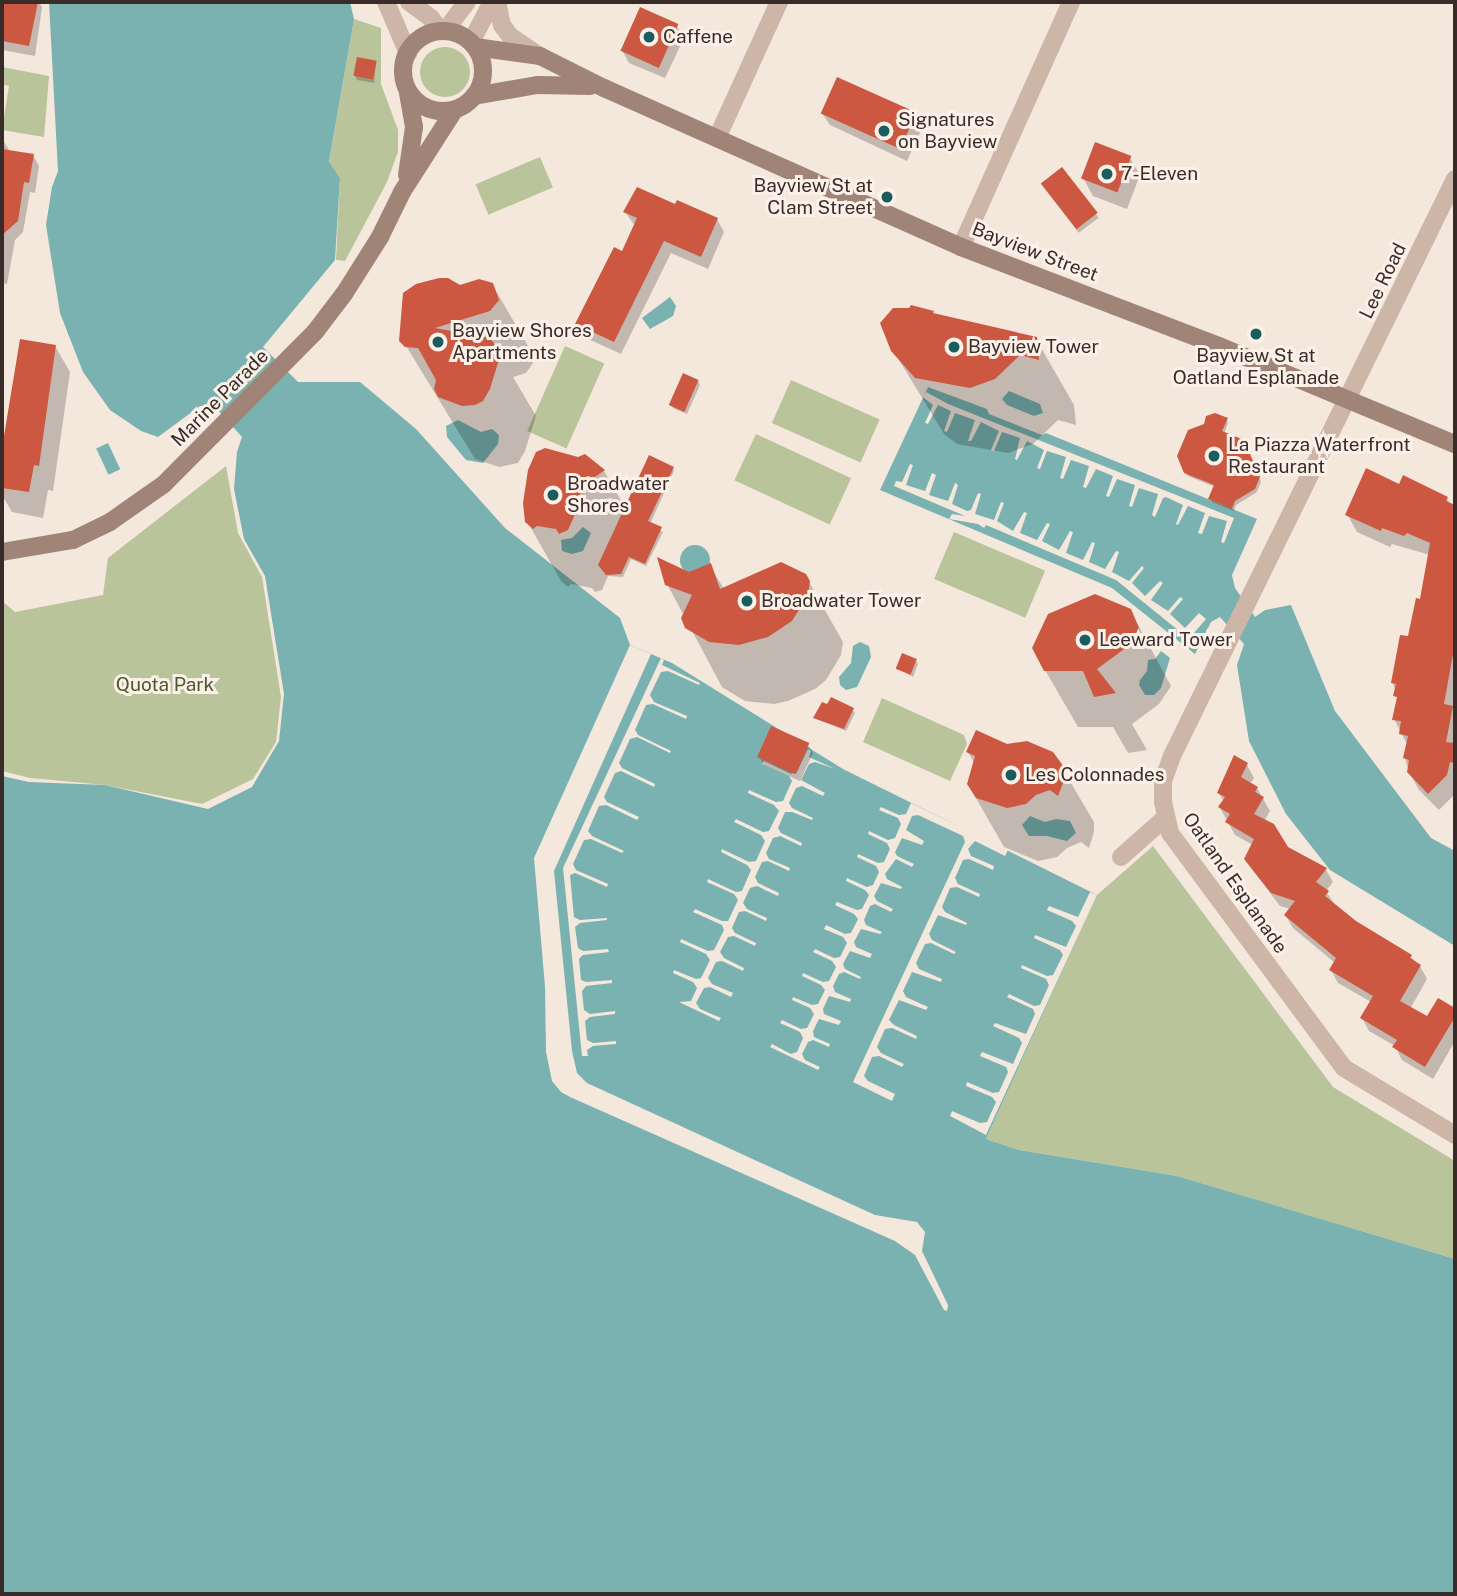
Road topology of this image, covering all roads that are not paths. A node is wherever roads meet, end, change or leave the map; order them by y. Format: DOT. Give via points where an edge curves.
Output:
graph roads {
  1 [pos="386,2"];
  2 [pos="409,2"];
  3 [pos="467,2"];
  4 [pos="495,2"];
  5 [pos="779,2"];
  6 [pos="1071,2"];
  7 [pos="442,31"];
  8 [pos="473,45"];
  9 [pos="408,53"];
  10 [pos="540,57"];
  11 [pos="407,88"];
  12 [pos="604,88"];
  13 [pos="474,96"];
  14 [pos="455,109"];
  15 [pos="717,138"];
  16 [pos="1455,178"];
  17 [pos="402,192"];
  18 [pos="961,247"];
  19 [pos="1348,401"];
  20 [pos="1455,444"];
  21 [pos="2,552"];
  22 [pos="1165,818"];
  23 [pos="1121,857"];
  24 [pos="1455,1135"];
  1 -- 9 [label="street"];
  2 -- 7 [label="street"];
  3 -- 7 [label="street"];
  4 -- 8 [label="street"];
  4 -- 10 [label="street" via="510,36"];
  5 -- 15 [label="street"];
  6 -- 18 [label="street"];
  7 -- 8 [label="main road" via="460,34"];
  7 -- 9 [label="main road" via="421,38"];
  8 -- 10 [label="main road, Bayview Street"];
  8 -- 13 [label="main road" via="483,67"];
  9 -- 11 [label="main road" via="403,71"];
  10 -- 12 [label="main road, Bayview Street"];
  11 -- 14 [label="main road" via="429,108"];
  11 -- 17 [label="main road, Marine Parade" via="414,127"];
  12 -- 13 [label="main road, Bayview Street" via="537,85"];
  12 -- 15 [label="main road, Bayview Street"];
  13 -- 14 [label="main road"];
  14 -- 17 [label="main road, Marine Parade"];
  15 -- 18 [label="main road, Bayview Street"];
  16 -- 19 [label="street, Lee Road"];
  17 -- 21 [label="main road, Marine Parade" via="344,294 287,360 164,484 110,522 73,540"];
  18 -- 19 [label="main road, Bayview Street"];
  19 -- 20 [label="main road, Bayview Street"];
  19 -- 22 [label="street, Oatland Esplanade" via="1215,665 1163,781"];
  22 -- 23 [label="street"];
  22 -- 24 [label="street, Oatland Esplanade" via="1170,833 1207,886 1344,1068"];
}
